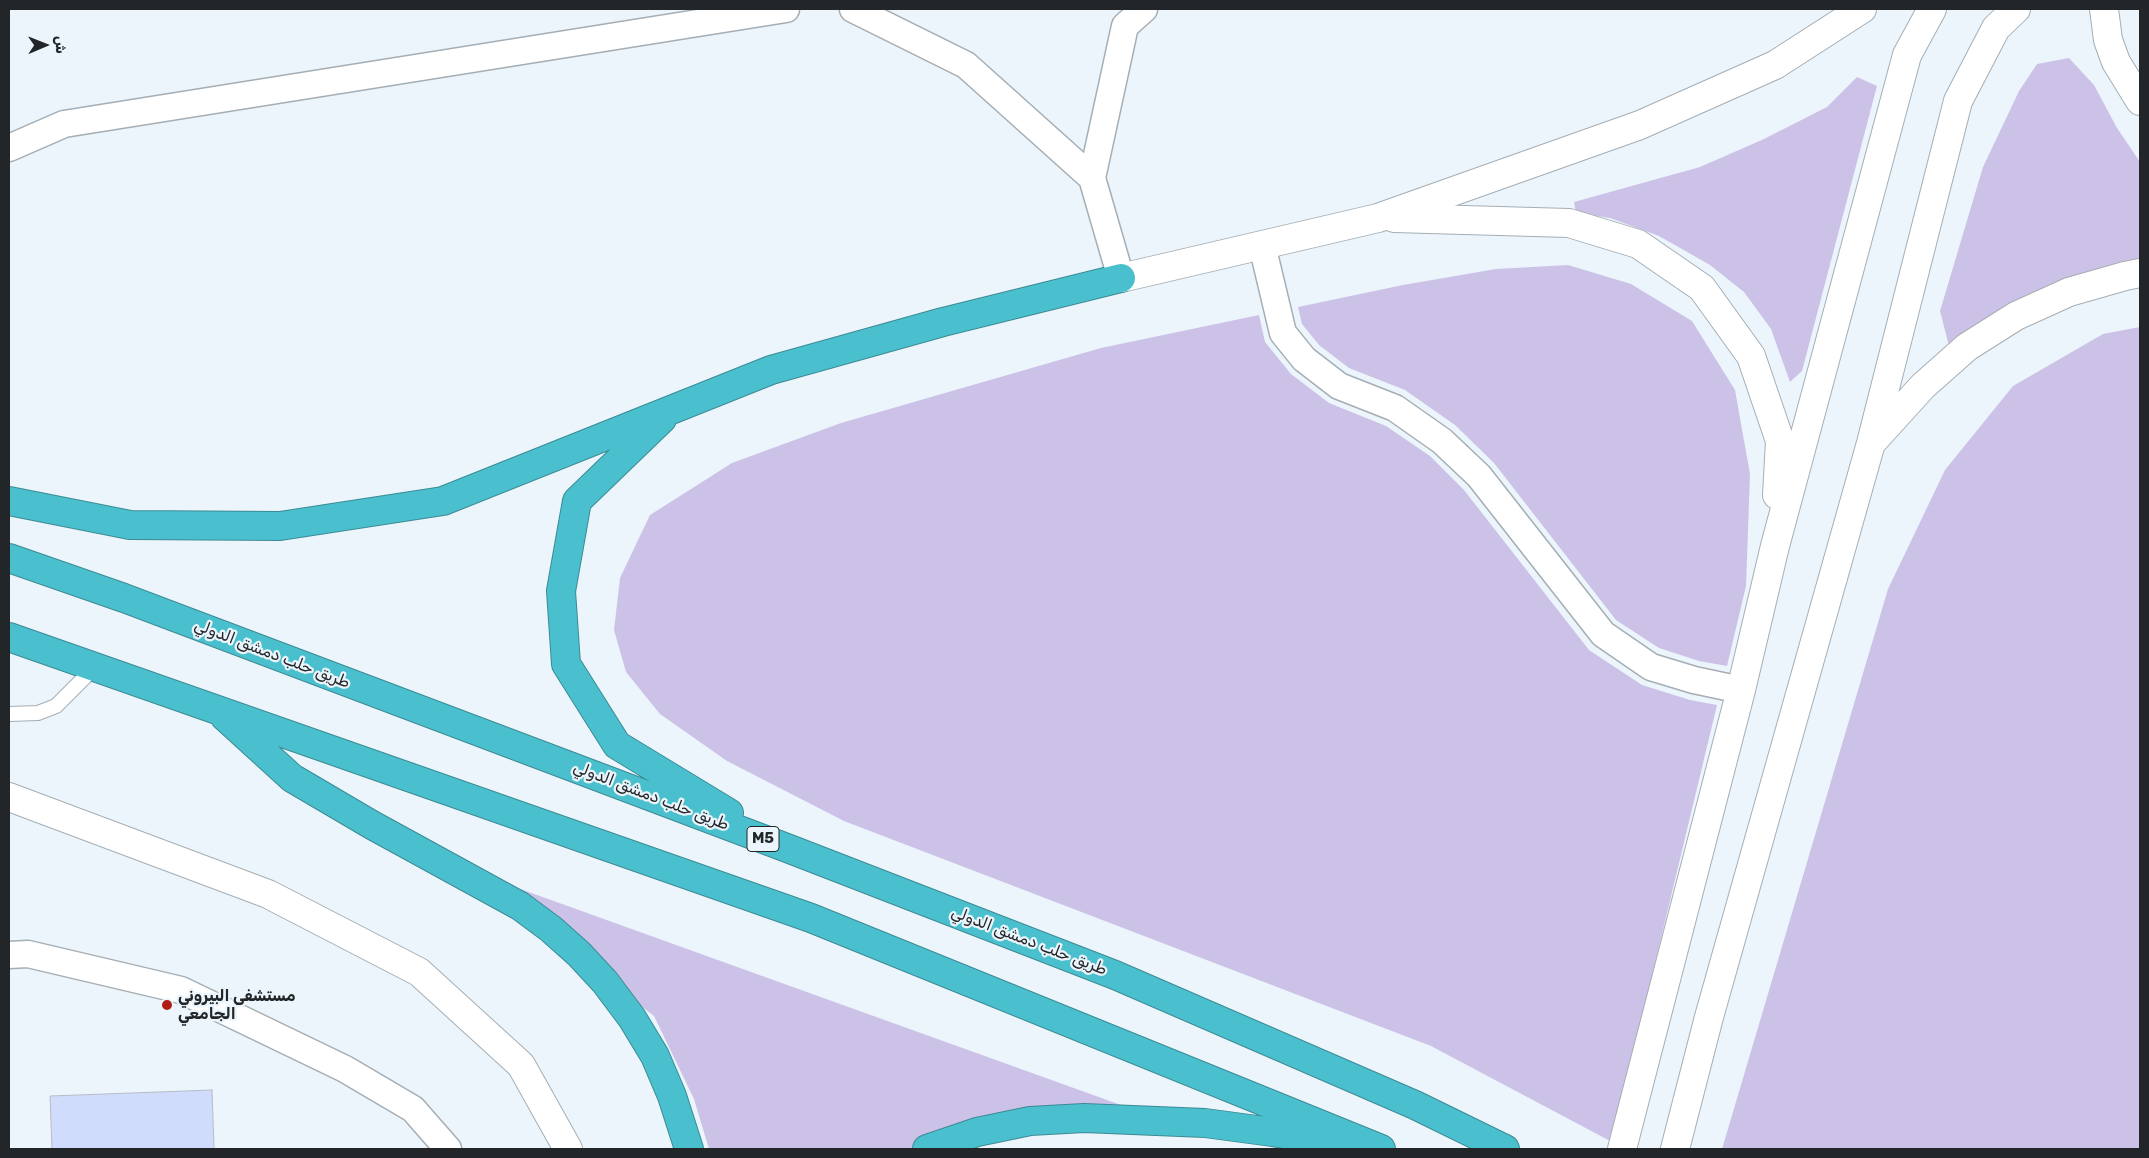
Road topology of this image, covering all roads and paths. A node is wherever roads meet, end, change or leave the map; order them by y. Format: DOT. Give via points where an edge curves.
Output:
graph roads {
  1 [pos="786,9"];
  2 [pos="853,9"];
  3 [pos="1144,9"];
  4 [pos="1862,9"];
  5 [pos="1932,9"];
  6 [pos="2016,9"];
  7 [pos="2104,9"];
  8 [pos="2140,101"];
  9 [pos="9,148"];
  10 [pos="1092,178"];
  11 [pos="1378,218"];
  12 [pos="1262,245"];
  13 [pos="2140,274"];
  14 [pos="1121,278"];
  15 [pos="672,409"];
  16 [pos="1871,443"];
  17 [pos="9,501"];
  18 [pos="1775,546"];
  19 [pos="9,558"];
  20 [pos="9,637"];
  21 [pos="94,667"];
  22 [pos="1741,690"];
  23 [pos="217,709"];
  24 [pos="9,714"];
  25 [pos="9,797"];
  26 [pos="787,848"];
  27 [pos="9,955"];
  28 [pos="448,1149"];
  29 [pos="568,1149"];
  30 [pos="689,1149"];
  31 [pos="927,1149"];
  32 [pos="1364,1149"];
  33 [pos="1381,1149"];
  34 [pos="1505,1149"];
  35 [pos="1622,1149"];
  36 [pos="1675,1149"];
  1 -- 9 [label="street" via="64,124"];
  2 -- 10 [label="street" via="966,65"];
  3 -- 10 [label="street" via="1125,26"];
  4 -- 11 [label="main road" via="1775,65 1640,125"];
  5 -- 18 [label="main road" via="1906,55"];
  6 -- 16 [label="main road" via="1996,28 1958,101"];
  7 -- 8 [label="main road" via="2108,40 2116,62"];
  10 -- 14 [label="street"];
  11 -- 12 [label="main road"];
  11 -- 18 [label="main road" via="1569,223 1638,244 1702,288 1751,356 1780,441"];
  12 -- 14 [label="main road"];
  12 -- 22 [label="street" via="1283,333 1304,359 1339,386 1395,408 1442,441 1479,476 1603,634 1651,667"];
  13 -- 16 [label="main road" via="2069,292 2016,316 1967,347 1923,386"];
  14 -- 15 [label="highway" via="771,370"];
  15 -- 17 [label="highway" via="443,501 280,526 130,525"];
  15 -- 26 [label="highway" via="577,501 561,591 566,664 616,745"];
  16 -- 36 [label="main road"];
  18 -- 22 [label="main road"];
  19 -- 26 [label="highway, طريق حلب دمشق الدولي / M5" via="124,598"];
  20 -- 21 [label="highway"];
  21 -- 23 [label="highway"];
  21 -- 24 [label="lane" via="56,706 38,713"];
  22 -- 35 [label="main road"];
  23 -- 30 [label="highway" via="292,778 520,906 579,954 605,982 654,1056 672,1096"];
  23 -- 33 [label="highway" via="811,918"];
  25 -- 29 [label="main road" via="268,894 419,972 521,1065"];
  26 -- 34 [label="highway, طريق حلب دمشق الدولي / M5" via="1115,975 1415,1105"];
  27 -- 28 [label="street" via="28,954 181,990 345,1069 413,1110"];
  31 -- 32 [label="highway" via="977,1132 1030,1121 1084,1118 1205,1123"];
}
